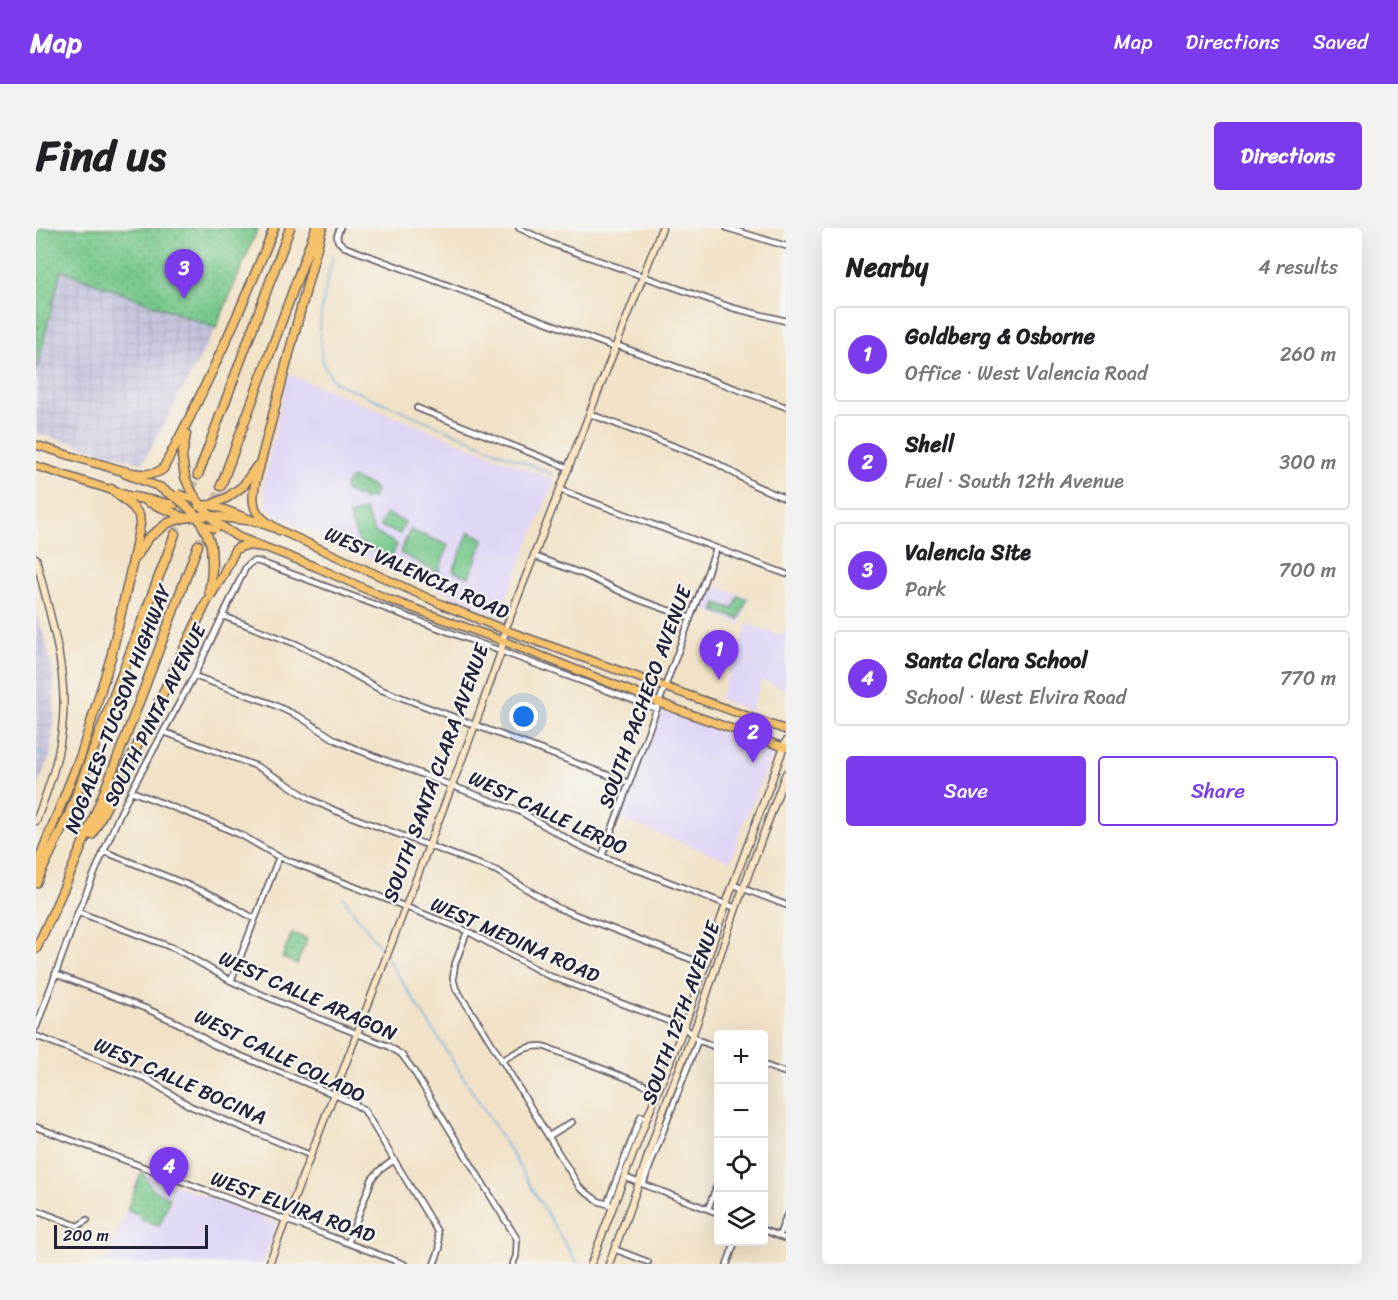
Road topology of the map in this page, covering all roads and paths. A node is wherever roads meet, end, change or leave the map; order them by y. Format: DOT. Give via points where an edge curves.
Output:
graph roads {
  1 [pos="274,228"];
  2 [pos="290,228"];
  3 [pos="316,228"];
  4 [pos="322,228"];
  5 [pos="340,228"];
  6 [pos="519,228"];
  7 [pos="662,228"];
  8 [pos="727,228"];
  9 [pos="786,246"];
  10 [pos="644,276"];
  11 [pos="786,321"];
  12 [pos="616,346"];
  13 [pos="786,407"];
  14 [pos="417,408"];
  15 [pos="590,414"];
  16 [pos="189,422"];
  17 [pos="36,445"];
  18 [pos="262,458"];
  19 [pos="93,462"];
  20 [pos="36,466"];
  21 [pos="569,468"];
  22 [pos="198,475"];
  23 [pos="221,486"];
  24 [pos="159,487"];
  25 [pos="111,489"];
  26 [pos="560,490"];
  27 [pos="134,497"];
  28 [pos="786,499"];
  29 [pos="175,502"];
  30 [pos="198,503"];
  31 [pos="211,505"];
  32 [pos="188,507"];
  33 [pos="210,515"];
  34 [pos="196,516"];
  35 [pos="184,517"];
  36 [pos="220,520"];
  37 [pos="255,521"];
  38 [pos="203,525"];
  39 [pos="279,530"];
  40 [pos="176,534"];
  41 [pos="238,537"];
  42 [pos="198,546"];
  43 [pos="263,547"];
  44 [pos="716,549"];
  45 [pos="534,556"];
  46 [pos="36,558"];
  47 [pos="260,562"];
  48 [pos="132,565"];
  49 [pos="786,574"];
  50 [pos="207,600"];
  51 [pos="223,616"];
  52 [pos="690,618"];
  53 [pos="505,630"];
  54 [pos="503,641"];
  55 [pos="501,652"];
  56 [pos="194,676"];
  57 [pos="664,686"];
  58 [pos="658,705"];
  59 [pos="474,725"];
  60 [pos="786,730"];
  61 [pos="164,732"];
  62 [pos="785,745"];
  63 [pos="786,773"];
  64 [pos="629,783"];
  65 [pos="451,785"];
  66 [pos="131,791"];
  67 [pos="36,821"];
  68 [pos="428,845"];
  69 [pos="103,851"];
  70 [pos="602,856"];
  71 [pos="279,857"];
  72 [pos="36,867"];
  73 [pos="36,883"];
  74 [pos="734,885"];
  75 [pos="744,889"];
  76 [pos="60,897"];
  77 [pos="726,904"];
  78 [pos="786,905"];
  79 [pos="404,907"];
  80 [pos="736,908"];
  81 [pos="78,912"];
  82 [pos="255,919"];
  83 [pos="467,932"];
  84 [pos="36,950"];
  85 [pos="706,965"];
  86 [pos="55,974"];
  87 [pos="231,981"];
  88 [pos="684,1027"];
  89 [pos="36,1029"];
  90 [pos="357,1033"];
  91 [pos="692,1035"];
  92 [pos="36,1036"];
  93 [pos="698,1040"];
  94 [pos="714,1046"];
  95 [pos="501,1061"];
  96 [pos="768,1066"];
  97 [pos="786,1073"];
  98 [pos="658,1090"];
  99 [pos="333,1095"];
  100 [pos="647,1118"];
  101 [pos="572,1122"];
  102 [pos="36,1127"];
  103 [pos="549,1136"];
  104 [pos="310,1155"];
  105 [pos="394,1160"];
  106 [pos="624,1177"];
  107 [pos="641,1184"];
  108 [pos="714,1192"];
  109 [pos="610,1205"];
  110 [pos="708,1209"];
  111 [pos="36,1210"];
  112 [pos="714,1211"];
  113 [pos="786,1217"];
  114 [pos="87,1220"];
  115 [pos="286,1220"];
  116 [pos="768,1232"];
  117 [pos="779,1236"];
  118 [pos="786,1239"];
  119 [pos="348,1243"];
  120 [pos="734,1246"];
  121 [pos="614,1250"];
  122 [pos="648,1262"];
  123 [pos="269,1264"];
  124 [pos="404,1264"];
  125 [pos="434,1264"];
  126 [pos="513,1264"];
  127 [pos="591,1264"];
  128 [pos="609,1264"];
  129 [pos="727,1264"];
  1 -- 16 [label="highway"];
  2 -- 22 [label="highway"];
  3 -- 23 [label="highway"];
  4 -- 18 [label="highway"];
  5 -- 12 [label="street" via="338,241 345,247"];
  6 -- 10 [label="street" via="552,244"];
  7 -- 10 [label="street, SOUTH SANTA CLARA AVENUE"];
  8 -- 9 [label="street"];
  10 -- 11 [label="street" via="733,308"];
  10 -- 12 [label="street, SOUTH SANTA CLARA AVENUE"];
  12 -- 13 [label="street"];
  12 -- 15 [label="street, SOUTH SANTA CLARA AVENUE"];
  14 -- 21 [label="street"];
  15 -- 21 [label="street, SOUTH SANTA CLARA AVENUE"];
  15 -- 28 [label="street" via="714,461"];
  16 -- 19 [label="highway" via="164,469 152,475"];
  16 -- 30 [label="highway, bridge" via="182,457 189,490"];
  17 -- 19 [label="main road"];
  18 -- 31 [label="highway, bridge" via="243,486"];
  18 -- 39 [label="highway" via="253,506 261,518"];
  19 -- 24 [label="main road"];
  20 -- 25 [label="main road"];
  21 -- 26 [label="street, SOUTH SANTA CLARA AVENUE"];
  24 -- 29 [label="highway"];
  25 -- 27 [label="main road"];
  25 -- 48 [label="highway" via="139,515"];
  26 -- 44 [label="street"];
  26 -- 45 [label="street, SOUTH SANTA CLARA AVENUE"];
  27 -- 29 [label="highway"];
  29 -- 30 [label="main road, bridge"];
  29 -- 32 [label="highway, bridge"];
  29 -- 35 [label="main road, bridge"];
  30 -- 31 [label="highway, bridge"];
  30 -- 32 [label="highway, bridge"];
  30 -- 33 [label="highway, bridge"];
  31 -- 36 [label="main road, bridge"];
  32 -- 34 [label="highway, bridge"];
  33 -- 34 [label="highway, bridge"];
  33 -- 36 [label="highway, bridge"];
  34 -- 35 [label="highway, bridge"];
  34 -- 38 [label="highway, bridge"];
  35 -- 38 [label="main road, bridge"];
  35 -- 48 [label="highway, bridge" via="154,532"];
  36 -- 37 [label="highway"];
  36 -- 38 [label="main road, bridge"];
  36 -- 41 [label="highway"];
  37 -- 39 [label="main road, WEST VALENCIA ROAD"];
  38 -- 50 [label="highway, bridge" via="213,565"];
  39 -- 53 [label="main road, WEST VALENCIA ROAD"];
  40 -- 73 [label="highway, NOGALES–TUCSON HIGHWAY" via="69,814"];
  41 -- 43 [label="main road, WEST VALENCIA ROAD"];
  42 -- 76 [label="highway, NOGALES–TUCSON HIGHWAY" via="118,759"];
  43 -- 50 [label="highway" via="247,545 235,550"];
  43 -- 54 [label="main road, WEST VALENCIA ROAD"];
  44 -- 49 [label="street"];
  44 -- 52 [label="street, SOUTH PACHECO AVENUE"];
  45 -- 52 [label="street"];
  45 -- 53 [label="street, SOUTH SANTA CLARA AVENUE"];
  46 -- 67 [label="street" via="59,656 64,704 59,751"];
  47 -- 51 [label="street, SOUTH PINTA AVENUE" via="250,562 246,567"];
  47 -- 55 [label="street, WEST VALENCIA ROAD"];
  48 -- 72 [label="highway" via="111,657 81,755"];
  50 -- 76 [label="highway"];
  51 -- 56 [label="street, SOUTH PINTA AVENUE"];
  51 -- 59 [label="street" via="296,644 379,689"];
  52 -- 57 [label="street, SOUTH PACHECO AVENUE"];
  53 -- 54 [label="street, SOUTH SANTA CLARA AVENUE"];
  53 -- 57 [label="main road, WEST VALENCIA ROAD"];
  54 -- 55 [label="street, SOUTH SANTA CLARA AVENUE"];
  54 -- 58 [label="main road, WEST VALENCIA ROAD"];
  55 -- 58 [label="street, WEST VALENCIA ROAD"];
  55 -- 59 [label="street, SOUTH SANTA CLARA AVENUE"];
  56 -- 61 [label="street, SOUTH PINTA AVENUE"];
  56 -- 65 [label="street, WEST CALLE LERDO" via="270,703 358,750"];
  57 -- 58 [label="street, SOUTH PACHECO AVENUE"];
  57 -- 60 [label="main road, WEST VALENCIA ROAD"];
  58 -- 62 [label="main road, WEST VALENCIA ROAD"];
  58 -- 64 [label="street, SOUTH PACHECO AVENUE"];
  59 -- 64 [label="street"];
  59 -- 65 [label="street, SOUTH SANTA CLARA AVENUE"];
  61 -- 66 [label="street, SOUTH PINTA AVENUE"];
  61 -- 68 [label="street" via="256,766 336,811"];
  62 -- 74 [label="street, SOUTH 12TH AVENUE"];
  63 -- 75 [label="street, SOUTH 12TH AVENUE"];
  64 -- 70 [label="street, SOUTH PACHECO AVENUE"];
  65 -- 68 [label="street, SOUTH SANTA CLARA AVENUE"];
  65 -- 70 [label="street, WEST CALLE LERDO" via="521,812"];
  66 -- 69 [label="street, SOUTH PINTA AVENUE"];
  66 -- 71 [label="street, WEST MEDINA ROAD" via="243,836"];
  68 -- 79 [label="street, SOUTH SANTA CLARA AVENUE"];
  68 -- 85 [label="street" via="497,871 558,908"];
  69 -- 81 [label="street, SOUTH PINTA AVENUE"];
  69 -- 82 [label="street" via="215,896"];
  70 -- 77 [label="street, WEST CALLE LERDO"];
  71 -- 79 [label="street, WEST MEDINA ROAD"];
  71 -- 82 [label="street"];
  74 -- 75 [label="street"];
  74 -- 77 [label="street, SOUTH 12TH AVENUE"];
  75 -- 78 [label="street"];
  75 -- 80 [label="street, SOUTH 12TH AVENUE"];
  76 -- 84 [label="highway, NOGALES–TUCSON HIGHWAY"];
  77 -- 80 [label="street, WEST CALLE LERDO"];
  77 -- 85 [label="street, SOUTH 12TH AVENUE"];
  79 -- 83 [label="street, WEST MEDINA ROAD"];
  79 -- 90 [label="street, SOUTH SANTA CLARA AVENUE"];
  80 -- 91 [label="street, SOUTH 12TH AVENUE"];
  81 -- 86 [label="street, SOUTH PINTA AVENUE"];
  81 -- 87 [label="street, WEST CALLE ARAGON" via="176,949"];
  82 -- 87 [label="street"];
  83 -- 88 [label="street, WEST MEDINA ROAD" via="547,975"];
  83 -- 95 [label="street" via="453,978"];
  85 -- 88 [label="street, SOUTH 12TH AVENUE"];
  86 -- 89 [label="street, SOUTH PINTA AVENUE"];
  86 -- 99 [label="street, WEST CALLE COLADO" via="147,1009 214,1045"];
  87 -- 90 [label="street, WEST CALLE ARAGON"];
  88 -- 91 [label="street, WEST MEDINA ROAD"];
  88 -- 98 [label="street, SOUTH 12TH AVENUE"];
  90 -- 99 [label="street, SOUTH SANTA CLARA AVENUE"];
  90 -- 126 [label="street, WEST CALLE ARAGON" via="402,1055 413,1070 517,1239"];
  91 -- 93 [label="street, WEST MEDINA ROAD"];
  91 -- 107 [label="street, SOUTH 12TH AVENUE"];
  92 -- 104 [label="street, WEST CALLE BOCINA" via="147,1079 190,1106"];
  93 -- 94 [label="street, WEST MEDINA ROAD"];
  93 -- 107 [label="street, SOUTH 12TH AVENUE"];
  95 -- 98 [label="street" via="519,1050 543,1046"];
  95 -- 103 [label="street"];
  96 -- 97 [label="street"];
  98 -- 100 [label="street, SOUTH 12TH AVENUE"];
  99 -- 104 [label="street, SOUTH SANTA CLARA AVENUE"];
  99 -- 105 [label="street, WEST CALLE COLADO" via="364,1110"];
  100 -- 106 [label="street, SOUTH 12TH AVENUE"];
  100 -- 109 [label="street, SOUTH 12TH AVENUE" via="641,1116"];
  101 -- 103 [label="street"];
  102 -- 115 [label="street, WEST ELVIRA ROAD"];
  103 -- 109 [label="street" via="580,1188"];
  104 -- 115 [label="street, SOUTH SANTA CLARA AVENUE"];
  105 -- 119 [label="street" via="372,1179"];
  105 -- 125 [label="street, WEST CALLE COLADO" via="437,1231 440,1248"];
  106 -- 107 [label="street"];
  106 -- 109 [label="street, SOUTH 12TH AVENUE"];
  107 -- 110 [label="street"];
  107 -- 121 [label="street, SOUTH 12TH AVENUE"];
  108 -- 110 [label="street"];
  109 -- 127 [label="street, SOUTH 12TH AVENUE"];
  110 -- 112 [label="street"];
  111 -- 114 [label="street" via="78,1226"];
  113 -- 117 [label="street"];
  115 -- 119 [label="street, WEST ELVIRA ROAD"];
  115 -- 123 [label="street, SOUTH SANTA CLARA AVENUE"];
  116 -- 117 [label="street"];
  117 -- 118 [label="street"];
  119 -- 124 [label="street, WEST ELVIRA ROAD"];
  120 -- 129 [label="street"];
  121 -- 122 [label="street"];
  121 -- 128 [label="street, SOUTH 12TH AVENUE"];
}
